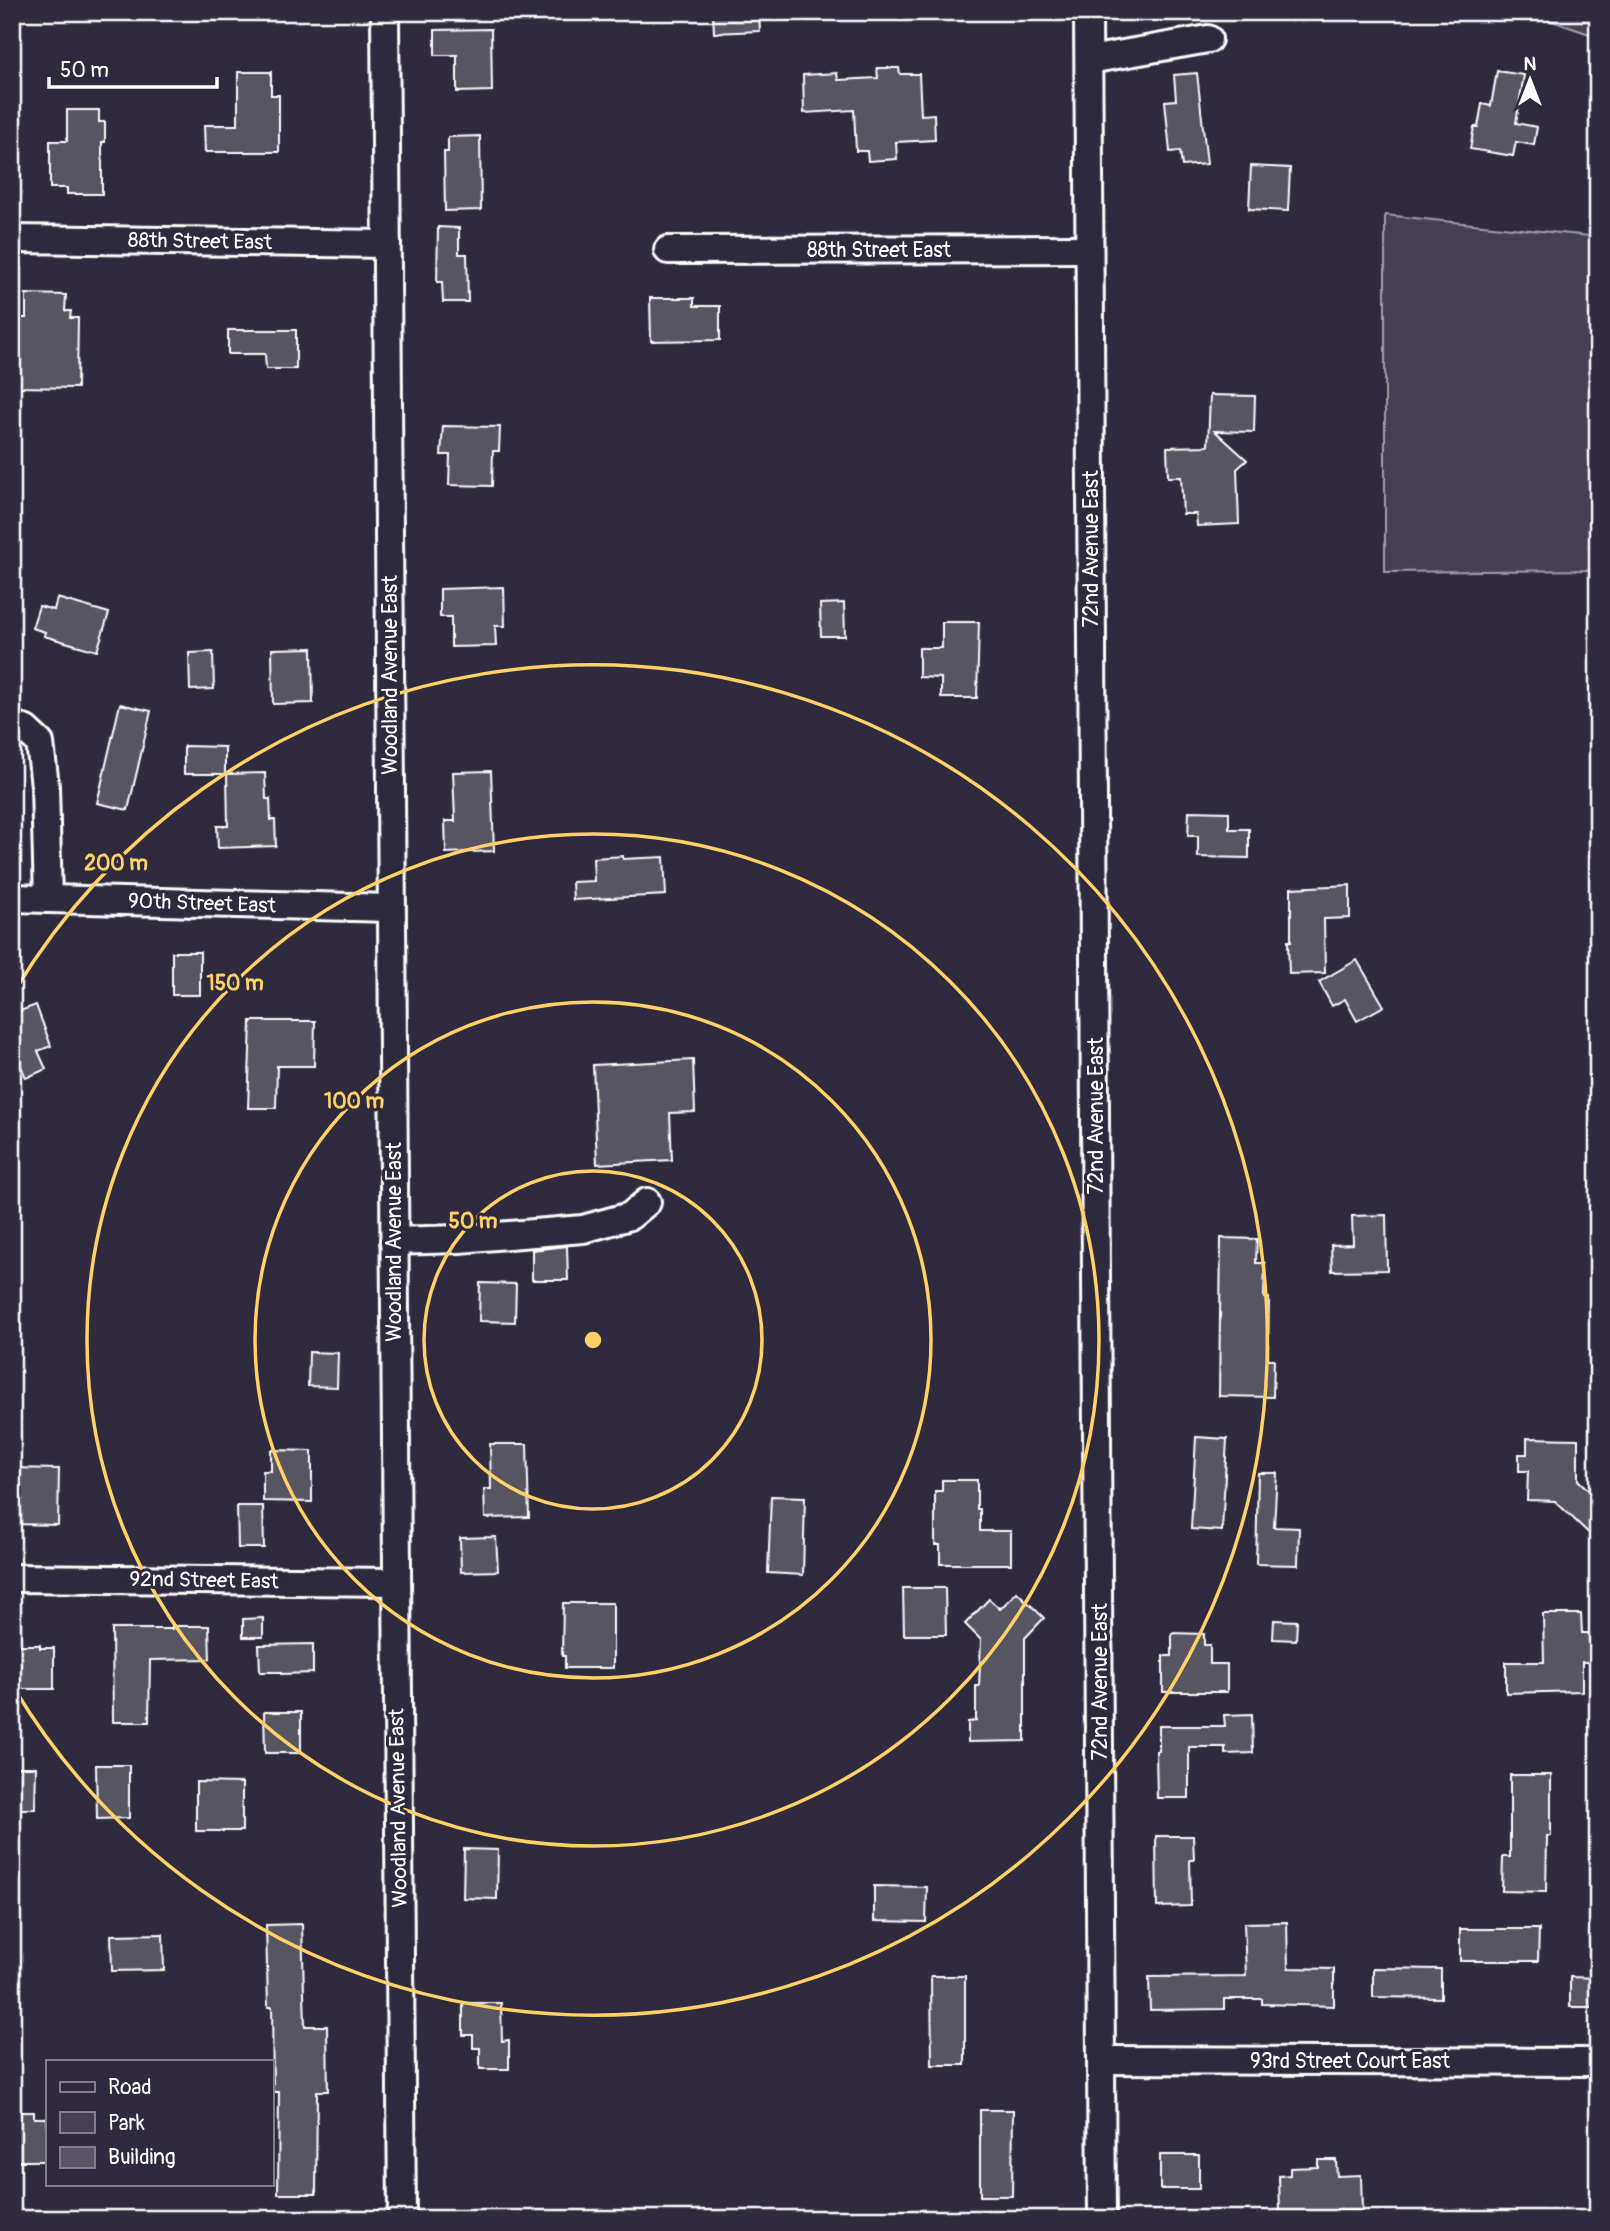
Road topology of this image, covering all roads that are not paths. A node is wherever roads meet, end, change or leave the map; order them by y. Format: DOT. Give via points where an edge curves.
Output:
graph roads {
  1 [pos="386,12"];
  2 [pos="1088,12"];
  3 [pos="1208,39"];
  4 [pos="1088,60"];
  5 [pos="12,239"];
  6 [pos="387,244"];
  7 [pos="1089,249"];
  8 [pos="668,250"];
  9 [pos="12,724"];
  10 [pos="12,898"];
  11 [pos="48,899"];
  12 [pos="391,908"];
  13 [pos="648,1202"];
  14 [pos="394,1241"];
  15 [pos="12,1578"];
  16 [pos="396,1582"];
  17 [pos="1103,2060"];
  18 [pos="1598,2062"];
  19 [pos="402,2219"];
  20 [pos="1102,2219"];
  1 -- 6 [label="street, Woodland Avenue East"];
  2 -- 4 [label="street, 72nd Avenue East"];
  3 -- 4 [label="street"];
  4 -- 7 [label="street, 72nd Avenue East"];
  5 -- 6 [label="street, 88th Street East"];
  6 -- 12 [label="street, Woodland Avenue East"];
  7 -- 8 [label="street, 88th Street East"];
  7 -- 17 [label="street, 72nd Avenue East"];
  9 -- 11 [label="street" via="40,743"];
  10 -- 11 [label="street, 90th Street East"];
  11 -- 12 [label="street, 90th Street East"];
  12 -- 14 [label="street, Woodland Avenue East"];
  13 -- 14 [label="street" via="630,1216 583,1229"];
  14 -- 16 [label="street, Woodland Avenue East"];
  15 -- 16 [label="street, 92nd Street East"];
  16 -- 19 [label="street, Woodland Avenue East"];
  17 -- 18 [label="street, 93rd Street Court East"];
  17 -- 20 [label="street, 72nd Avenue East"];
}
